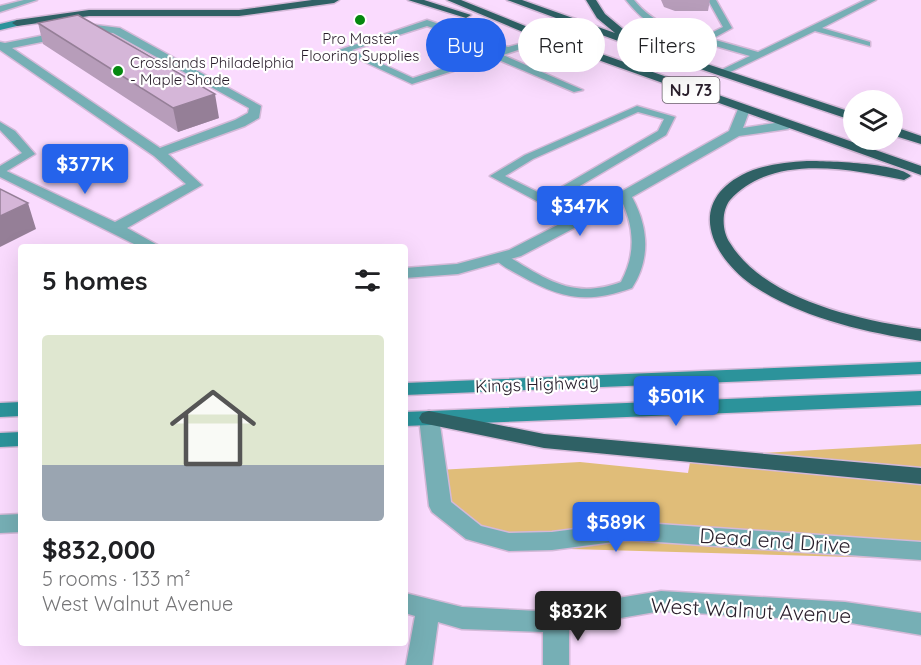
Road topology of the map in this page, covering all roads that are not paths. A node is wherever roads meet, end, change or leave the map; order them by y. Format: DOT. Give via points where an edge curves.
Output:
graph roads {
  1 [pos="33,0"];
  2 [pos="285,0"];
  3 [pos="334,0"];
  4 [pos="413,0"];
  5 [pos="452,0"];
  6 [pos="512,0"];
  7 [pos="591,0"];
  8 [pos="630,0"];
  9 [pos="712,0"];
  10 [pos="872,0"];
  11 [pos="135,2"];
  12 [pos="78,3"];
  13 [pos="164,3"];
  14 [pos="0,9"];
  15 [pos="184,14"];
  16 [pos="648,18"];
  17 [pos="17,23"];
  18 [pos="426,23"];
  19 [pos="0,27"];
  20 [pos="518,27"];
  21 [pos="814,28"];
  22 [pos="617,30"];
  23 [pos="518,32"];
  24 [pos="717,34"];
  25 [pos="617,38"];
  26 [pos="717,42"];
  27 [pos="867,44"];
  28 [pos="2,46"];
  29 [pos="518,47"];
  30 [pos="508,50"];
  31 [pos="759,55"];
  32 [pos="506,59"];
  33 [pos="605,59"];
  34 [pos="717,71"];
  35 [pos="439,72"];
  36 [pos="722,73"];
  37 [pos="578,90"];
  38 [pos="744,109"];
  39 [pos="843,113"];
  40 [pos="788,125"];
  41 [pos="0,126"];
  42 [pos="735,133"];
  43 [pos="903,133"];
  44 [pos="921,139"];
  45 [pos="159,153"];
  46 [pos="0,171"];
  47 [pos="921,171"];
  48 [pos="921,180"];
  49 [pos="625,195"];
  50 [pos="548,202"];
  51 [pos="576,221"];
  52 [pos="116,228"];
  53 [pos="147,244"];
  54 [pos="501,258"];
  55 [pos="408,273"];
  56 [pos="921,335"];
  57 [pos="921,368"];
  58 [pos="408,389"];
  59 [pos="921,398"];
  60 [pos="18,409"];
  61 [pos="0,410"];
  62 [pos="429,418"];
  63 [pos="408,419"];
  64 [pos="18,439"];
  65 [pos="0,440"];
  66 [pos="921,476"];
  67 [pos="18,523"];
  68 [pos="0,524"];
  69 [pos="921,550"];
  70 [pos="416,606"];
  71 [pos="556,620"];
  72 [pos="921,624"];
  73 [pos="419,665"];
  74 [pos="556,665"];
  1 -- 14 [label="lane"];
  2 -- 13 [label="highway" via="223,9"];
  3 -- 15 [label="highway" via="253,12"];
  4 -- 23 [label="highway"];
  5 -- 20 [label="highway, NJ 73"];
  6 -- 25 [label="highway, NJ 73"];
  7 -- 22 [label="highway"];
  8 -- 16 [label="lane"];
  9 -- 24 [label="lane" via="728,28"];
  10 -- 21 [label="lane"];
  11 -- 15 [label="highway"];
  12 -- 17 [label="highway"];
  15 -- 17 [label="highway" via="89,13"];
  17 -- 19 [label="main road"];
  18 -- 35 [label="lane" via="344,50 412,81"];
  21 -- 27 [label="lane"];
  21 -- 31 [label="lane"];
  26 -- 31 [label="lane"];
  28 -- 45 [label="street"];
  28 -- 45 [label="street" via="86,29 116,30 255,106 254,115 240,123"];
  29 -- 30 [label="lane"];
  31 -- 36 [label="lane"];
  32 -- 37 [label="lane"];
  33 -- 38 [label="highway, NJ 73"];
  34 -- 36 [label="highway, NJ 73"];
  36 -- 39 [label="highway, NJ 73"];
  38 -- 40 [label="highway, NJ 73"];
  38 -- 42 [label="street"];
  40 -- 42 [label="street"];
  40 -- 47 [label="highway, NJ 73"];
  41 -- 46 [label="lane" via="29,154"];
  42 -- 49 [label="street"];
  43 -- 44 [label="highway"];
  45 -- 52 [label="street" via="195,185"];
  46 -- 52 [label="street"];
  48 -- 56 [label="highway" via="843,165 774,170 745,181 726,195 720,203 717,222 721,242 729,254 771,288 846,319"];
  49 -- 51 [label="street"];
  49 -- 54 [label="lane" via="639,229 638,266 627,285 598,294 573,293 546,284"];
  50 -- 50 [label="lane" via="662,133 670,117 637,109 496,176"];
  50 -- 51 [label="lane"];
  51 -- 54 [label="street"];
  52 -- 53 [label="street"];
  54 -- 55 [label="street" via="458,269"];
  57 -- 58 [label="main road, Kings Highway"];
  59 -- 62 [label="main road, Kings Highway"];
  60 -- 61 [label="main road"];
  62 -- 63 [label="main road, Kings Highway"];
  62 -- 66 [label="highway" via="544,441"];
  62 -- 69 [label="street, Dead end Drive" via="440,506 474,533 510,542 629,531 672,532"];
  64 -- 65 [label="main road"];
  67 -- 68 [label="street"];
  70 -- 71 [label="street, West Walnut Avenue" via="462,618"];
  70 -- 73 [label="street"];
  71 -- 72 [label="street, West Walnut Avenue" via="661,600 845,612"];
  71 -- 74 [label="street"];
}
